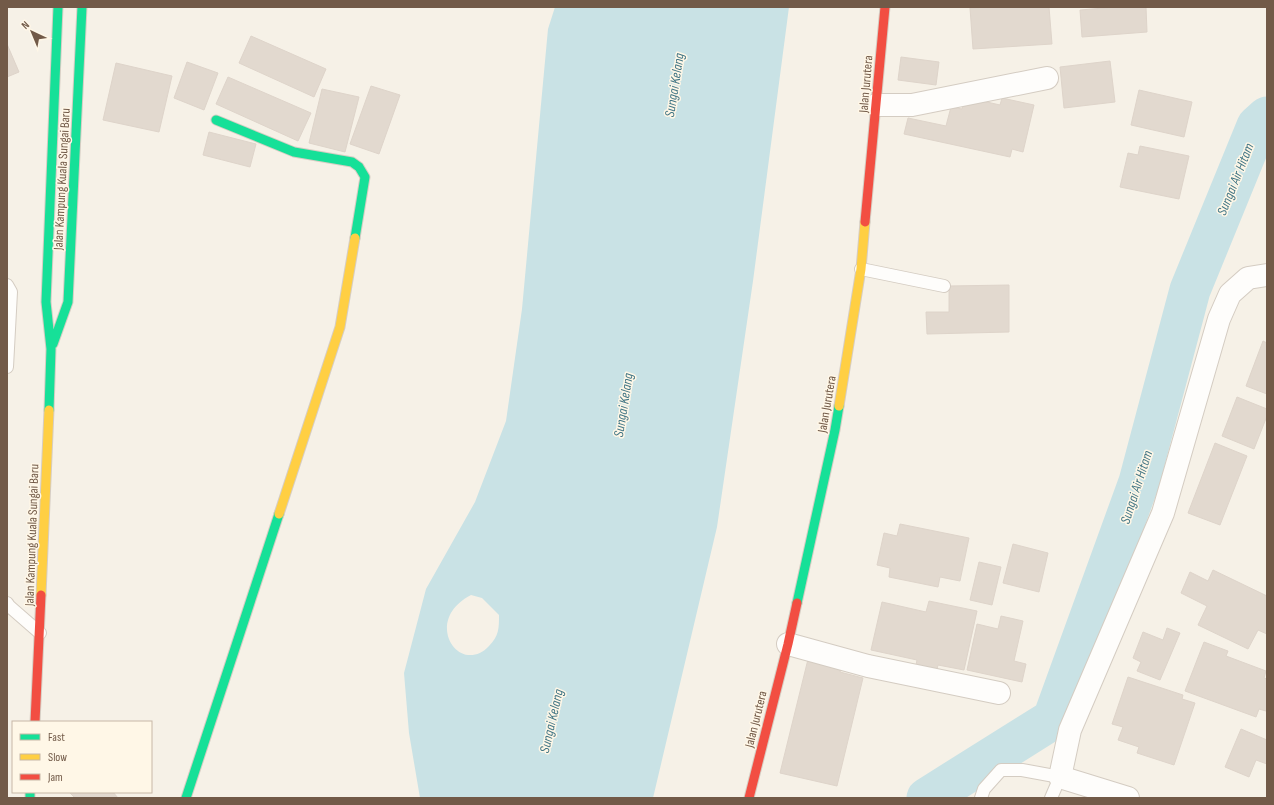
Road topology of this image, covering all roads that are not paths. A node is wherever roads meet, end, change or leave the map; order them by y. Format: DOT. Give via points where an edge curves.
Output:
graph roads {
  1 [pos="58,7"];
  2 [pos="82,7"];
  3 [pos="884,7"];
  4 [pos="1047,78"];
  5 [pos="876,105"];
  6 [pos="216,120"];
  7 [pos="861,269"];
  8 [pos="1267,275"];
  9 [pos="7,285"];
  10 [pos="944,286"];
  11 [pos="51,349"];
  12 [pos="7,367"];
  13 [pos="7,603"];
  14 [pos="40,634"];
  15 [pos="788,644"];
  16 [pos="999,693"];
  17 [pos="35,721"];
  18 [pos="1060,777"];
  19 [pos="186,798"];
  20 [pos="748,798"];
  21 [pos="981,798"];
  22 [pos="1051,798"];
  23 [pos="1128,798"];
  1 -- 11 [label="street, Jalan Kampung Kuala Sungai Baru" via="46,302"];
  2 -- 11 [label="street, Jalan Kampung Kuala Sungai Baru" via="68,302"];
  3 -- 5 [label="street, Jalan Jurutera"];
  4 -- 5 [label="street" via="912,105"];
  5 -- 7 [label="street, Jalan Jurutera"];
  6 -- 19 [label="street" via="294,152 352,162 359,167 365,177 340,327"];
  7 -- 10 [label="lane"];
  7 -- 15 [label="street, Jalan Jurutera" via="835,430"];
  8 -- 18 [label="street" via="1248,278 1230,294 1218,319 1163,513 1070,730"];
  9 -- 12 [label="lane" via="11,292"];
  11 -- 14 [label="street, Jalan Kampung Kuala Sungai Baru"];
  13 -- 14 [label="lane"];
  14 -- 17 [label="street, Jalan Kampung Kuala Sungai Baru"];
  15 -- 16 [label="street" via="868,666"];
  15 -- 20 [label="street, Jalan Jurutera"];
  18 -- 21 [label="lane" via="1022,770 1002,770 984,789"];
  18 -- 22 [label="lane"];
  18 -- 23 [label="street"];
}
